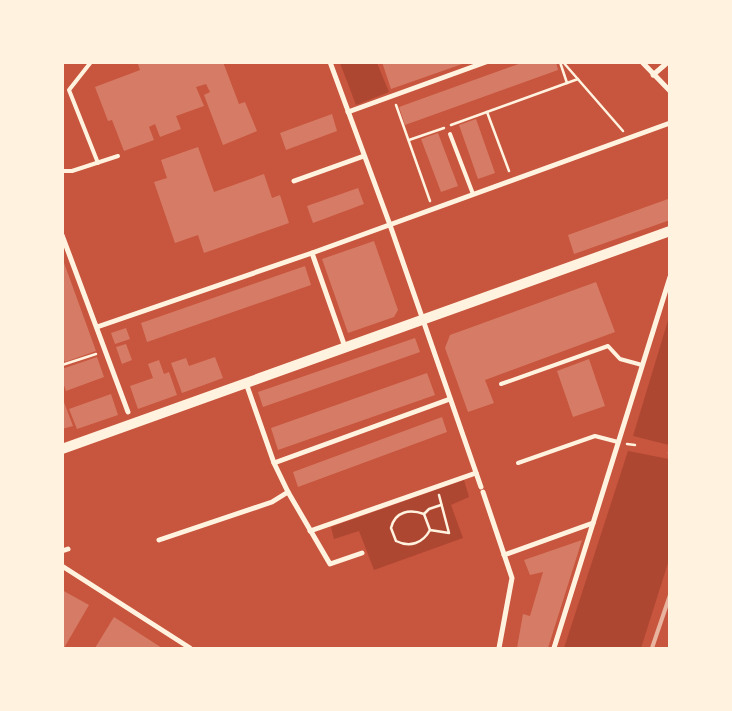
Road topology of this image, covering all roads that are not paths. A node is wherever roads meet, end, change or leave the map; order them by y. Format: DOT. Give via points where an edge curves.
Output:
graph roads {
  1 [pos="91,62"];
  2 [pos="330,62"];
  3 [pos="486,62"];
  4 [pos="642,62"];
  5 [pos="668,62"];
  6 [pos="653,75"];
  7 [pos="670,90"];
  8 [pos="348,112"];
  9 [pos="670,123"];
  10 [pos="450,134"];
  11 [pos="118,156"];
  12 [pos="364,156"];
  13 [pos="98,163"];
  14 [pos="62,170"];
  15 [pos="294,181"];
  16 [pos="472,194"];
  17 [pos="390,224"];
  18 [pos="670,231"];
  19 [pos="62,236"];
  20 [pos="312,253"];
  21 [pos="670,277"];
  22 [pos="423,320"];
  23 [pos="97,327"];
  24 [pos="345,347"];
  25 [pos="642,365"];
  26 [pos="246,383"];
  27 [pos="501,384"];
  28 [pos="450,399"];
  29 [pos="128,412"];
  30 [pos="618,442"];
  31 [pos="62,449"];
  32 [pos="274,463"];
  33 [pos="518,464"];
  34 [pos="476,473"];
  35 [pos="288,492"];
  36 [pos="593,523"];
  37 [pos="310,532"];
  38 [pos="159,540"];
  39 [pos="362,553"];
  40 [pos="504,555"];
  41 [pos="62,566"];
  42 [pos="190,648"];
  43 [pos="499,648"];
  44 [pos="554,648"];
  1 -- 13 [label="lane" via="69,90"];
  2 -- 8 [label="street"];
  3 -- 8 [label="street"];
  4 -- 6 [label="street"];
  5 -- 6 [label="street"];
  6 -- 7 [label="street"];
  8 -- 12 [label="street"];
  9 -- 16 [label="street"];
  10 -- 16 [label="lane"];
  11 -- 13 [label="lane"];
  12 -- 15 [label="street"];
  12 -- 17 [label="street"];
  13 -- 14 [label="lane" via="72,171"];
  16 -- 17 [label="street"];
  17 -- 20 [label="street"];
  17 -- 22 [label="street"];
  18 -- 22 [label="main road"];
  19 -- 23 [label="street"];
  20 -- 23 [label="street"];
  20 -- 24 [label="street"];
  21 -- 25 [label="street"];
  22 -- 24 [label="main road"];
  22 -- 28 [label="street"];
  23 -- 29 [label="street"];
  24 -- 26 [label="main road"];
  25 -- 27 [label="lane" via="620,359 608,346"];
  25 -- 30 [label="street"];
  26 -- 31 [label="main road"];
  26 -- 32 [label="street"];
  28 -- 32 [label="street"];
  28 -- 34 [label="street"];
  30 -- 33 [label="lane" via="595,436"];
  30 -- 36 [label="street"];
  32 -- 35 [label="street"];
  34 -- 37 [label="street"];
  34 -- 40 [label="street"];
  35 -- 37 [label="street"];
  35 -- 38 [label="street" via="272,502"];
  36 -- 40 [label="street"];
  36 -- 44 [label="street"];
  37 -- 39 [label="street" via="330,564"];
  40 -- 43 [label="street" via="512,578"];
  41 -- 42 [label="street"];
}
